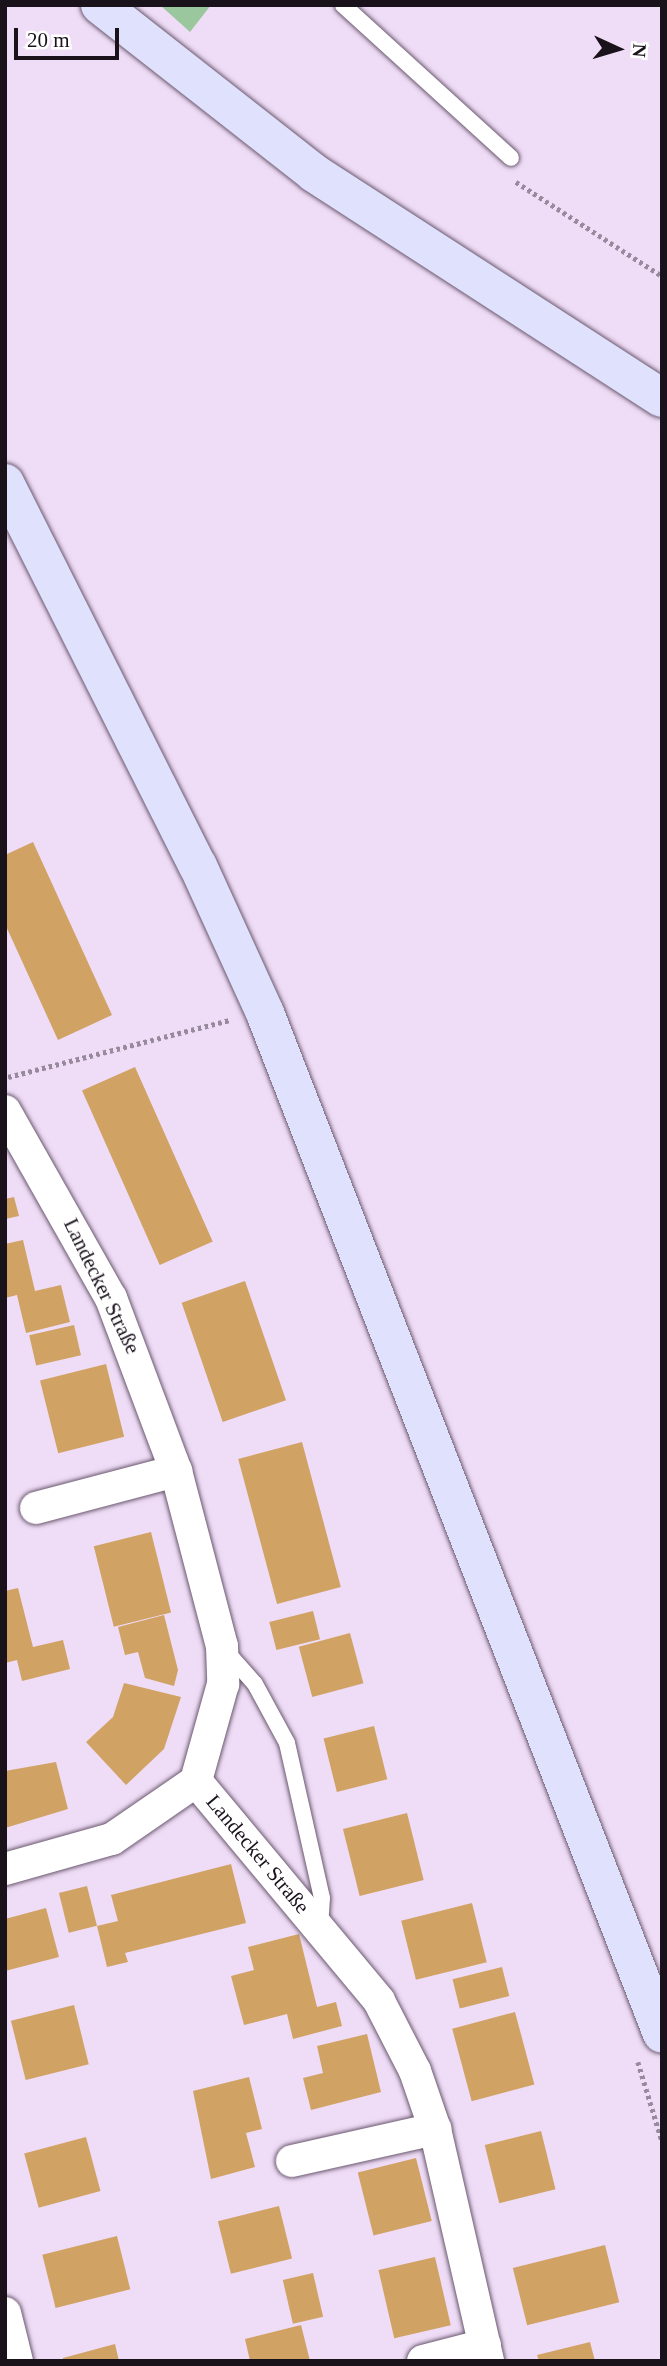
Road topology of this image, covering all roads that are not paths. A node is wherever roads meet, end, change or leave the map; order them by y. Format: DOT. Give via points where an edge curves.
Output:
graph roads {
  1 [pos="101,5"];
  2 [pos="343,5"];
  3 [pos="511,158"];
  4 [pos="662,398"];
  5 [pos="5,483"];
  6 [pos="5,1111"];
  7 [pos="176,1471"];
  8 [pos="36,1508"];
  9 [pos="222,1646"];
  10 [pos="196,1781"];
  11 [pos="5,1869"];
  12 [pos="320,1927"];
  13 [pos="662,2034"];
  14 [pos="435,2129"];
  15 [pos="292,2161"];
  16 [pos="5,2314"];
  17 [pos="487,2353"];
  18 [pos="17,2361"];
  19 [pos="423,2361"];
  1 -- 4 [label="street" via="314,173"];
  2 -- 3 [label="lane"];
  5 -- 13 [label="street" via="265,1013"];
  6 -- 7 [label="street, Landecker Straße" via="111,1298"];
  7 -- 8 [label="street"];
  7 -- 9 [label="street, Landecker Straße"];
  9 -- 10 [label="street, Landecker Straße" via="223,1684"];
  9 -- 12 [label="lane" via="254,1684 286,1743 322,1898"];
  10 -- 11 [label="street" via="112,1839"];
  10 -- 12 [label="street, Landecker Straße"];
  12 -- 14 [label="street, Landecker Straße" via="379,2001"];
  14 -- 15 [label="street"];
  14 -- 17 [label="street, Landecker Straße"];
  16 -- 18 [label="street"];
  17 -- 19 [label="street, Landecker Straße"];
}
